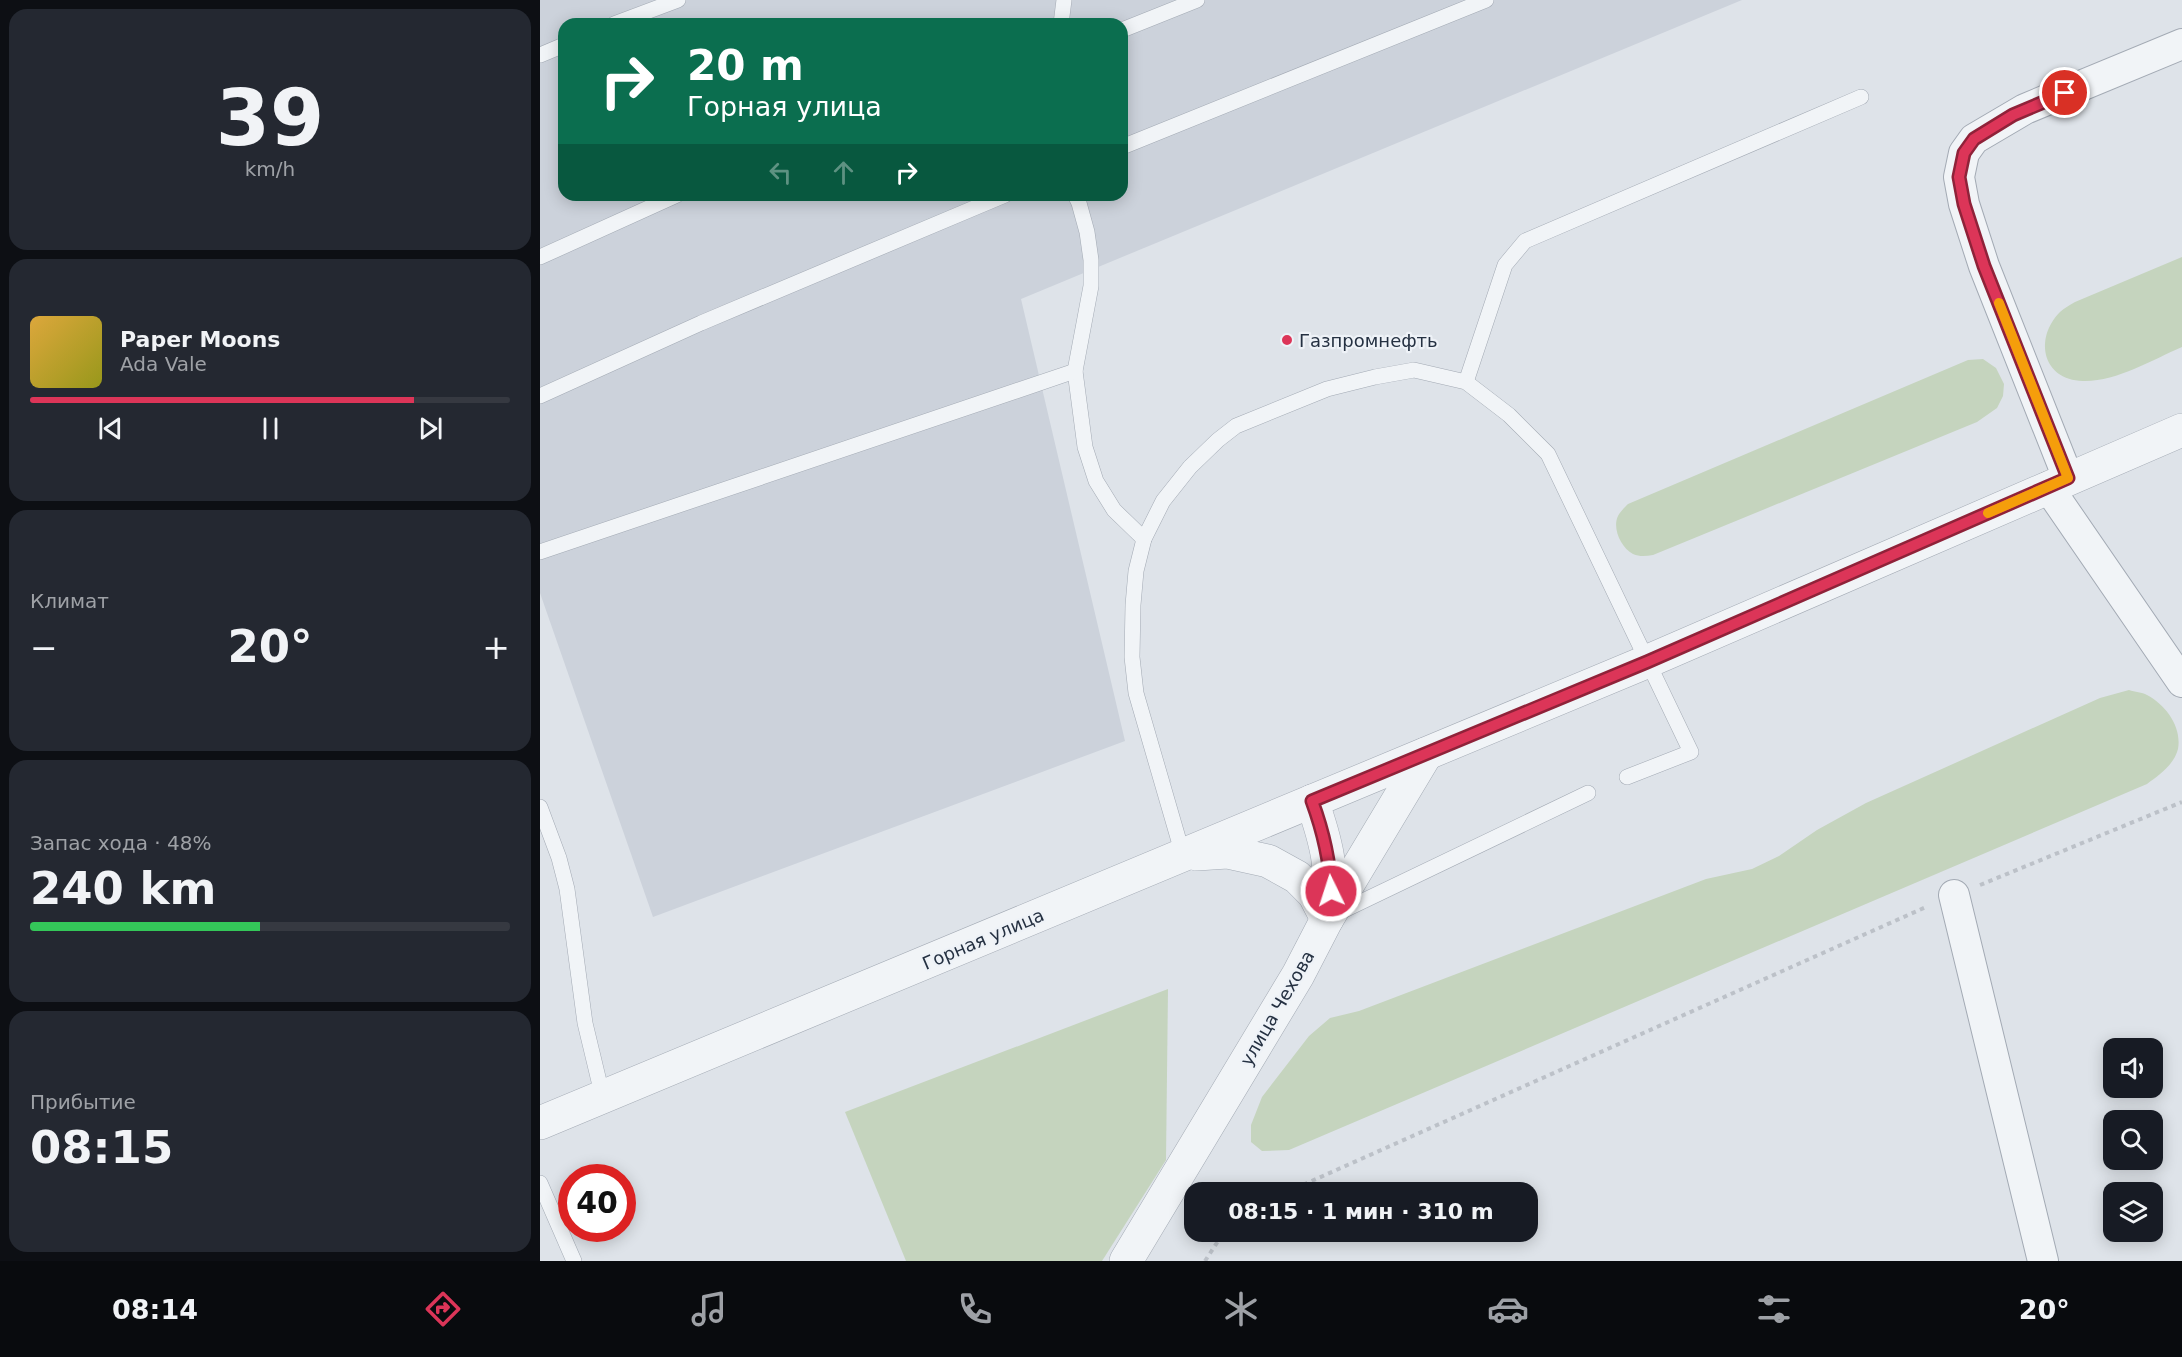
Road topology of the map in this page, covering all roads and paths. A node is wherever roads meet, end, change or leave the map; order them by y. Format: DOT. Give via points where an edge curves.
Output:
graph roads {
  1 [pos="678,0"];
  2 [pos="1064,0"];
  3 [pos="1197,0"];
  4 [pos="1486,0"];
  5 [pos="630,18"];
  6 [pos="1062,18"];
  7 [pos="1128,28"];
  8 [pos="2182,44"];
  9 [pos="558,48"];
  10 [pos="540,55"];
  11 [pos="1861,97"];
  12 [pos="1128,145"];
  13 [pos="664,201"];
  14 [pos="991,201"];
  15 [pos="1077,201"];
  16 [pos="540,257"];
  17 [pos="1075,371"];
  18 [pos="1466,382"];
  19 [pos="540,396"];
  20 [pos="2182,430"];
  21 [pos="2058,483"];
  22 [pos="1144,539"];
  23 [pos="540,552"];
  24 [pos="1647,662"];
  25 [pos="2182,682"];
  26 [pos="1426,754"];
  27 [pos="1627,777"];
  28 [pos="1588,793"];
  29 [pos="1312,801"];
  30 [pos="2182,802"];
  31 [pos="540,807"];
  32 [pos="1183,855"];
  33 [pos="1954,895"];
  34 [pos="1327,919"];
  35 [pos="603,1098"];
  36 [pos="540,1123"];
  37 [pos="1309,1182"];
  38 [pos="540,1183"];
  39 [pos="1218,1242"];
  40 [pos="574,1261"];
  41 [pos="1126,1261"];
  42 [pos="1206,1261"];
  43 [pos="2043,1261"];
  1 -- 5 [label="lane"];
  2 -- 6 [label="lane"];
  3 -- 7 [label="lane"];
  4 -- 12 [label="lane"];
  8 -- 21 [label="street" via="2025,109 1974,139 1964,153 1959,177 1968,214"];
  9 -- 10 [label="lane"];
  11 -- 18 [label="lane" via="1525,241 1505,265"];
  13 -- 16 [label="lane"];
  14 -- 19 [label="lane" via="701,323"];
  15 -- 17 [label="lane" via="1087,232 1091,286"];
  17 -- 22 [label="lane" via="1085,447 1096,481 1114,510"];
  17 -- 23 [label="lane"];
  18 -- 22 [label="lane" via="1414,370 1375,377 1327,389 1236,426 1190,467 1163,501"];
  18 -- 24 [label="lane" via="1509,415 1548,454"];
  20 -- 21 [label="street, Горная улица"];
  21 -- 24 [label="street, Горная улица"];
  21 -- 25 [label="street"];
  22 -- 32 [label="lane" via="1136,571 1132,657 1137,693"];
  24 -- 26 [label="street, Горная улица"];
  24 -- 27 [label="lane" via="1690,752"];
  26 -- 29 [label="street, Горная улица"];
  26 -- 34 [label="street, улица Чехова"];
  28 -- 34 [label="lane"];
  29 -- 32 [label="street, Горная улица"];
  29 -- 34 [label="street" via="1330,866"];
  30 -- 33 [label="path"];
  31 -- 35 [label="lane" via="567,889 585,1023"];
  32 -- 34 [label="street" via="1227,852 1268,861 1297,877 1314,894"];
  32 -- 35 [label="street, Горная улица"];
  33 -- 37 [label="path"];
  33 -- 43 [label="street"];
  34 -- 41 [label="street, улица Чехова" via="1298,975"];
  35 -- 36 [label="street, Горная улица"];
  38 -- 40 [label="lane"];
  39 -- 42 [label="path"];
}
